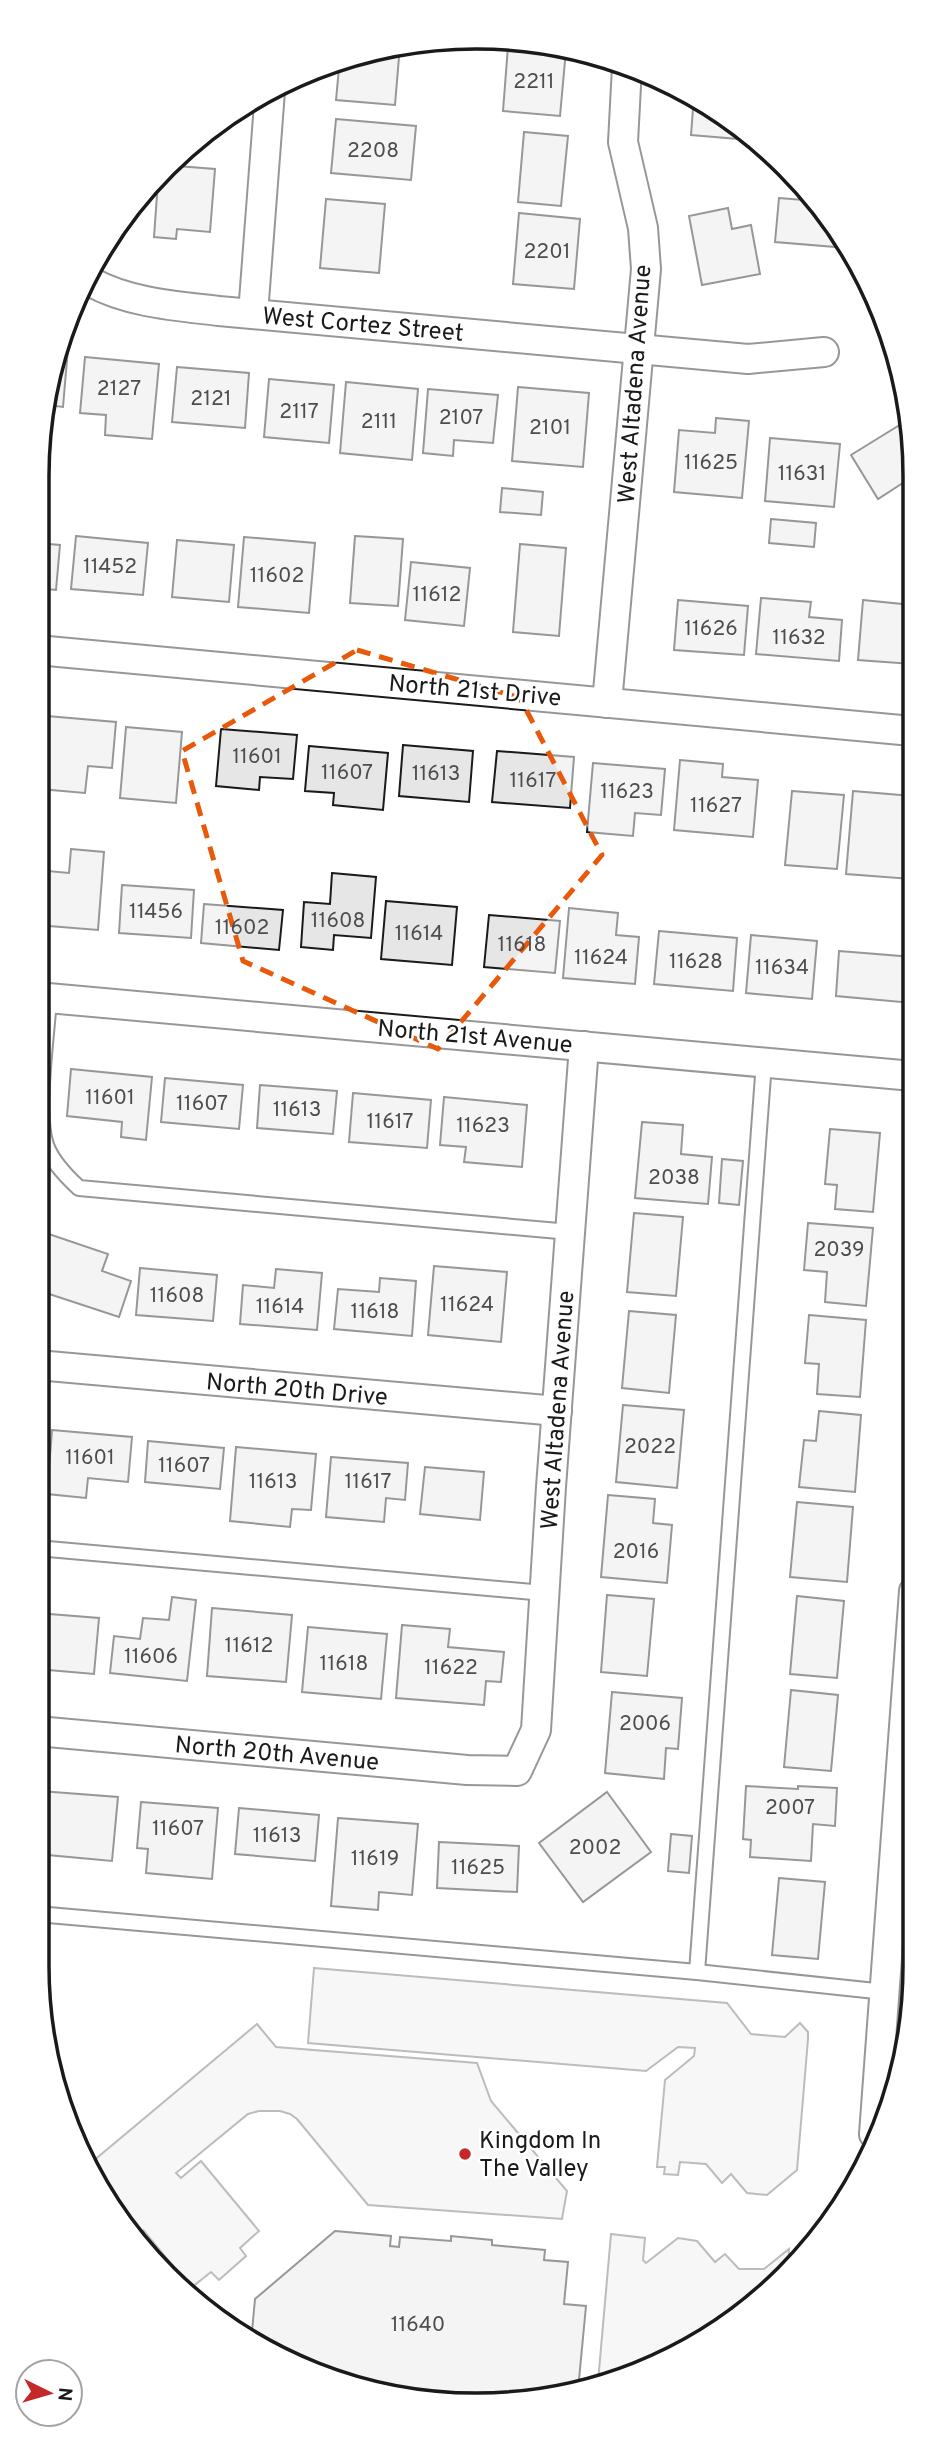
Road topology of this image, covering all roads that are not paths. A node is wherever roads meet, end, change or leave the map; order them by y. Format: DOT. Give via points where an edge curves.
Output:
graph roads {
  1 [pos="626,77"];
  2 [pos="269,103"];
  3 [pos="95,284"];
  4 [pos="253,314"];
  5 [pos="639,350"];
  6 [pos="824,352"];
  7 [pos="49,651"];
  8 [pos="607,702"];
  9 [pos="903,730"];
  10 [pos="49,998"];
  11 [pos="584,1046"];
  12 [pos="764,1062"];
  13 [pos="903,1075"];
  14 [pos="49,1149"];
  15 [pos="570,1232"];
  16 [pos="49,1366"];
  17 [pos="557,1411"];
  18 [pos="49,1549"];
  19 [pos="544,1593"];
  20 [pos="49,1732"];
  21 [pos="903,1743"];
  22 [pos="517,1771"];
  23 [pos="49,1915"];
  24 [pos="696,1972"];
  25 [pos="885,1992"];
  26 [pos="875,2115"];
  1 -- 5 [label="street, West Altadena Avenue" via="623,142 643,228 646,269"];
  2 -- 4 [label="street"];
  3 -- 4 [label="street, West Cortez Street" via="166,304"];
  4 -- 5 [label="street, West Cortez Street"];
  5 -- 6 [label="street, West Cortez Street" via="748,359"];
  5 -- 8 [label="street, West Altadena Avenue"];
  7 -- 8 [label="street, North 21st Drive"];
  8 -- 9 [label="street, North 21st Drive"];
  10 -- 11 [label="street, North 21st Avenue"];
  11 -- 12 [label="street, North 21st Avenue"];
  11 -- 15 [label="street, West Altadena Avenue"];
  12 -- 13 [label="street, North 21st Avenue"];
  12 -- 24 [label="lane"];
  14 -- 15 [label="lane" via="65,1176 79,1188"];
  15 -- 17 [label="street, West Altadena Avenue"];
  16 -- 17 [label="street, North 20th Drive"];
  17 -- 19 [label="street, West Altadena Avenue"];
  18 -- 19 [label="lane"];
  19 -- 22 [label="street, West Altadena Avenue" via="536,1730"];
  20 -- 22 [label="street, North 20th Avenue"];
  21 -- 25 [label="street"];
  23 -- 24 [label="lane"];
  24 -- 25 [label="lane"];
  25 -- 26 [label="street"];
}
